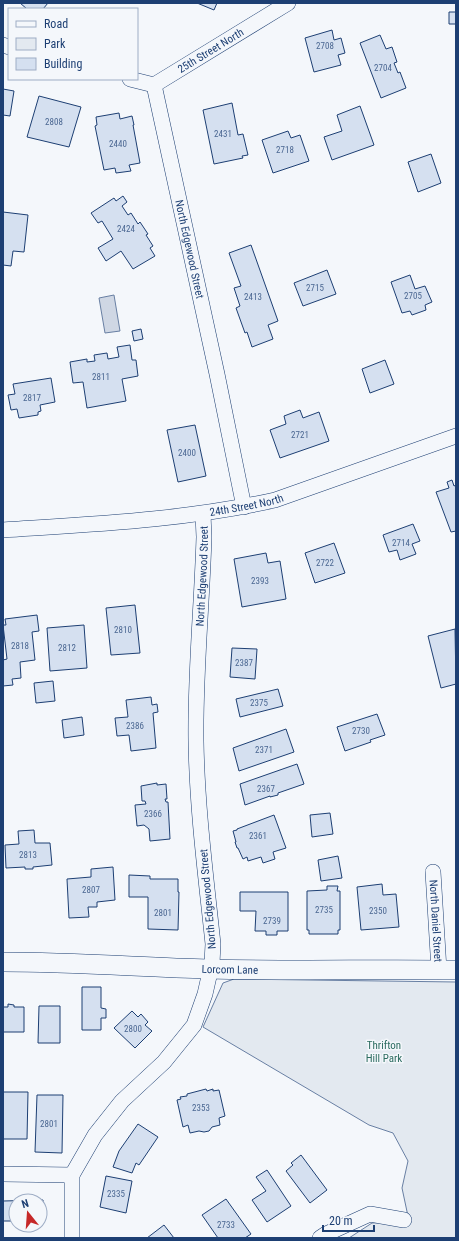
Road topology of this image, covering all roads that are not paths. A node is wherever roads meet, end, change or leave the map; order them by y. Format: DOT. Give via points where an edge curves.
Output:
graph roads {
  1 [pos="288,3"];
  2 [pos="134,80"];
  3 [pos="154,85"];
  4 [pos="456,436"];
  5 [pos="244,507"];
  6 [pos="203,514"];
  7 [pos="3,530"];
  8 [pos="433,872"];
  9 [pos="3,962"];
  10 [pos="211,969"];
  11 [pos="448,970"];
  12 [pos="3,1174"];
  13 [pos="72,1175"];
  14 [pos="404,1220"];
  15 [pos="72,1238"];
  16 [pos="320,1238"];
  1 -- 3 [label="street, 25th Street North"];
  2 -- 3 [label="street"];
  3 -- 5 [label="street, North Edgewood Street"];
  4 -- 5 [label="street, 24th Street North" via="275,500"];
  5 -- 6 [label="street, 24th Street North"];
  6 -- 7 [label="street, 24th Street North"];
  6 -- 10 [label="street, North Edgewood Street" via="196,738 200,824 213,944"];
  8 -- 11 [label="street, North Daniel Street"];
  9 -- 10 [label="street, Lorcom Lane"];
  10 -- 11 [label="street, Lorcom Lane"];
  10 -- 13 [label="street, North Edgewood Street" via="194,1025 164,1062 122,1101 95,1135"];
  12 -- 13 [label="street"];
  13 -- 15 [label="street, North Edgewood Street"];
  14 -- 16 [label="street" via="370,1214"];
}
